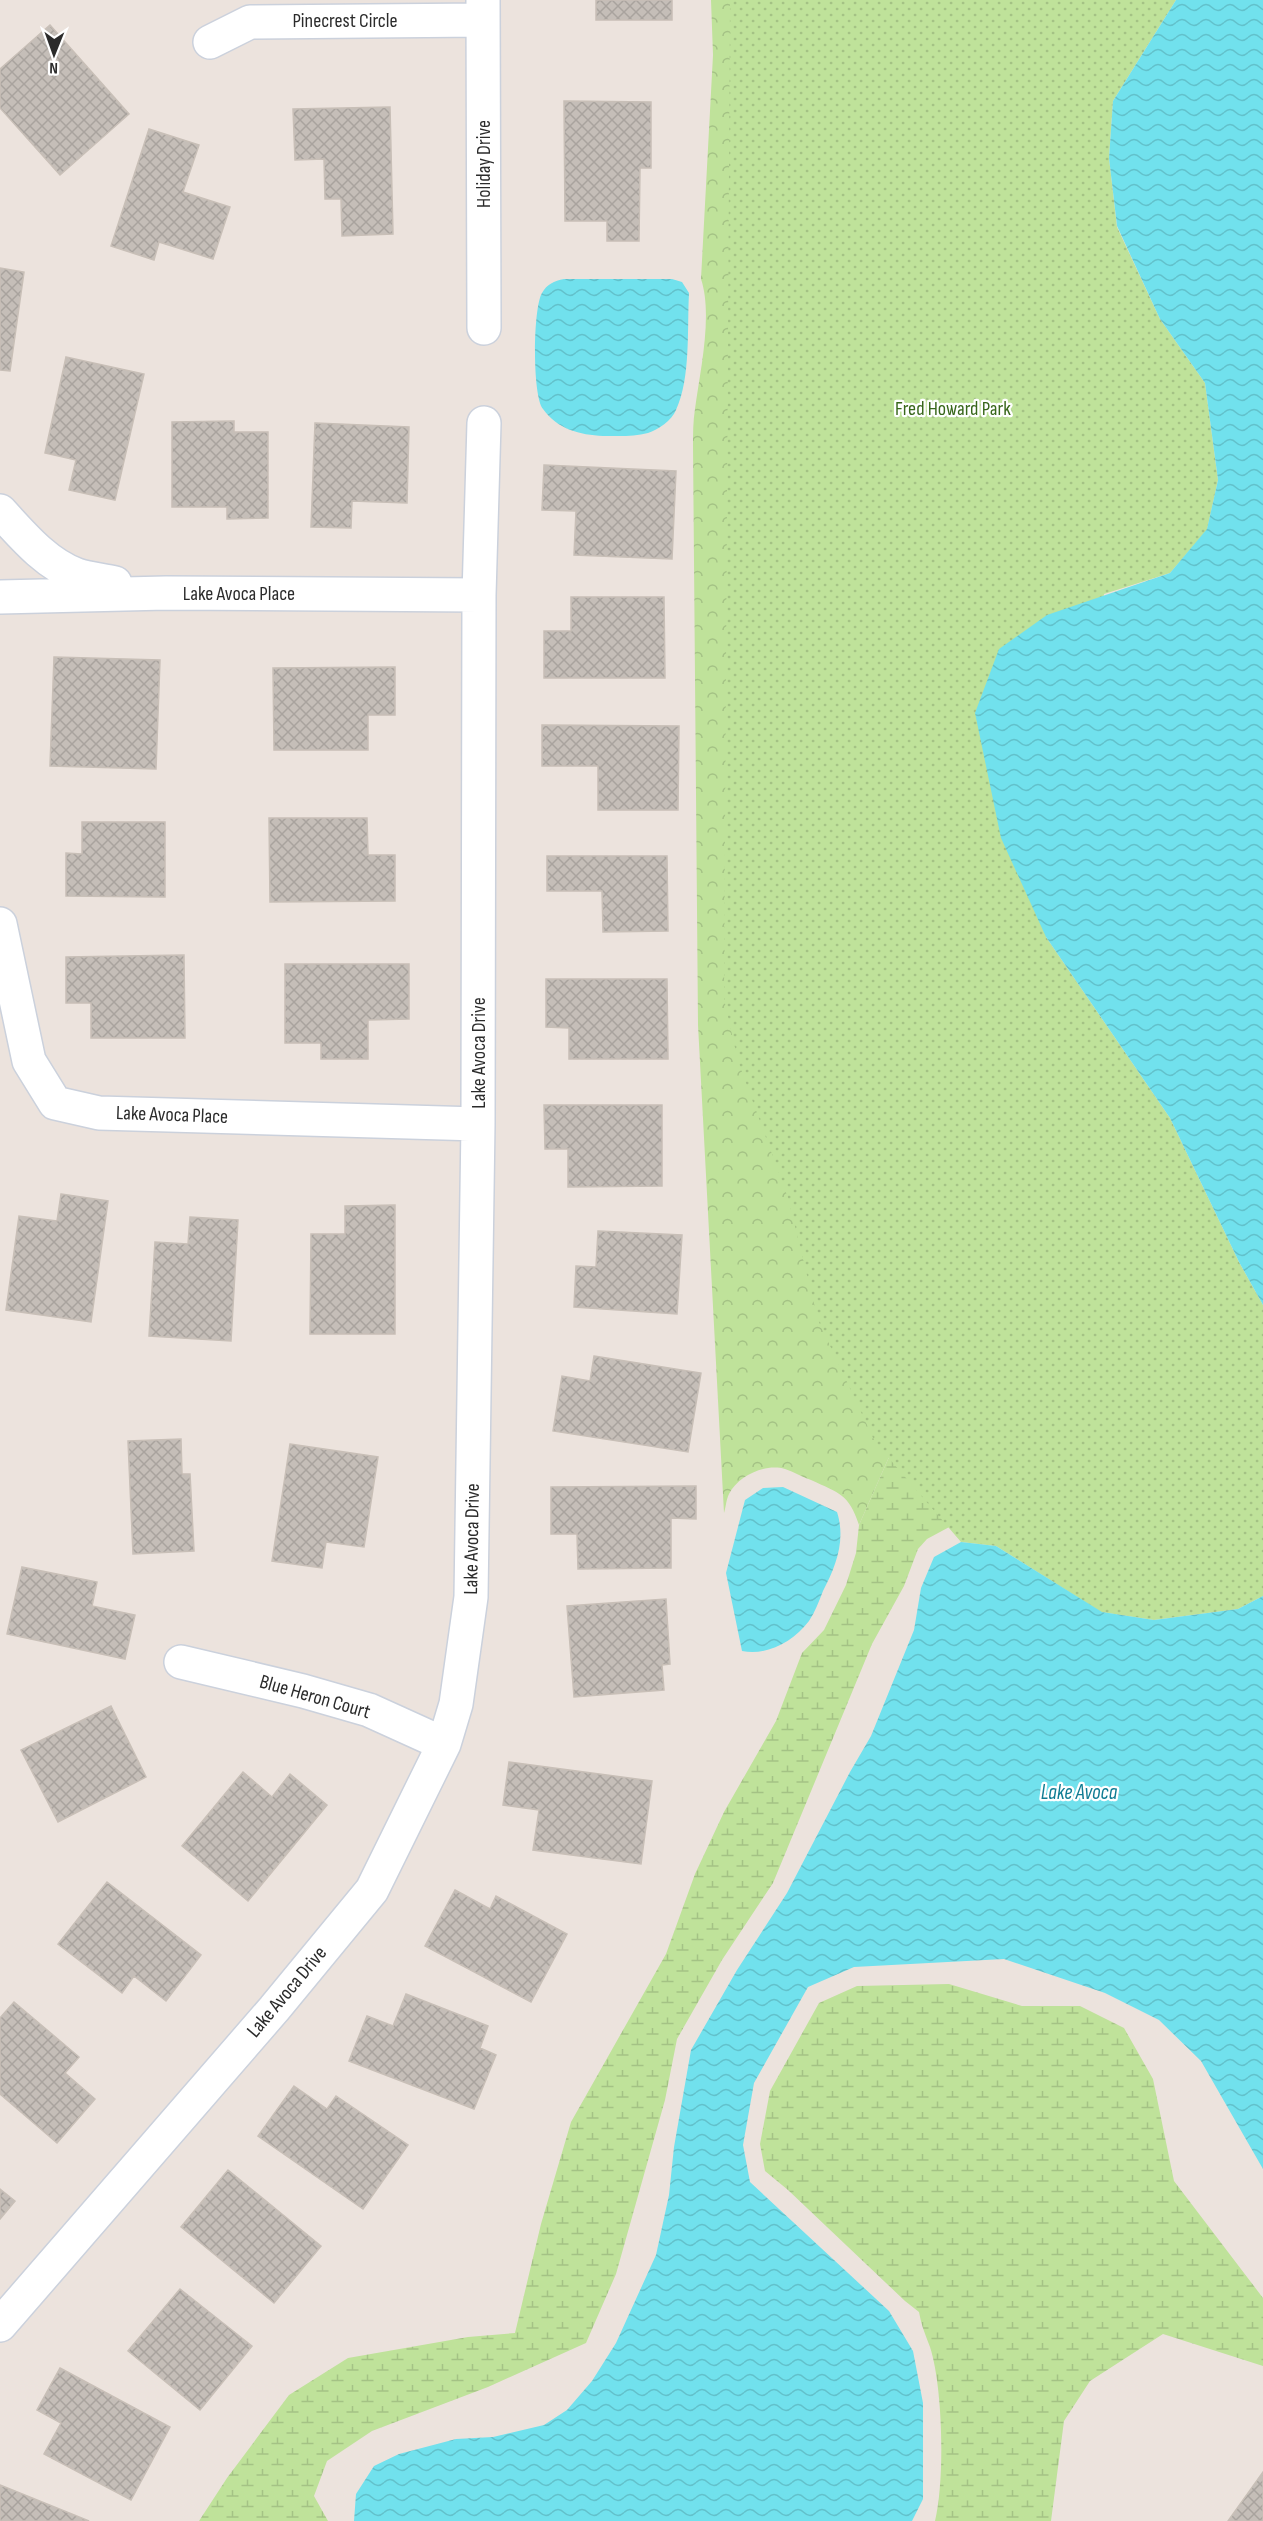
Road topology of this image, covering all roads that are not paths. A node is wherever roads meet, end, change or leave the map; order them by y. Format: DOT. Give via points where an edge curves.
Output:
graph roads {
  1 [pos="483,10"];
  2 [pos="210,42"];
  3 [pos="484,328"];
  4 [pos="484,423"];
  5 [pos="0,512"];
  6 [pos="166,593"];
  7 [pos="479,595"];
  8 [pos="0,597"];
  9 [pos="0,924"];
  10 [pos="478,1124"];
  11 [pos="182,1662"];
  12 [pos="444,1744"];
  13 [pos="0,2325"];
  1 -- 2 [label="street, Pinecrest Circle" via="250,22"];
  1 -- 3 [label="street, Holiday Drive"];
  4 -- 7 [label="street"];
  5 -- 6 [label="street" via="35,548 77,574"];
  6 -- 7 [label="street, Lake Avoca Place"];
  6 -- 8 [label="street, Lake Avoca Place"];
  7 -- 10 [label="street, Lake Avoca Drive"];
  9 -- 10 [label="street, Lake Avoca Place" via="29,1061 55,1103 99,1113"];
  10 -- 12 [label="street, Lake Avoca Drive" via="471,1597 456,1704"];
  11 -- 12 [label="street, Blue Heron Court" via="369,1710"];
  12 -- 13 [label="street, Lake Avoca Drive" via="372,1890"];
}
